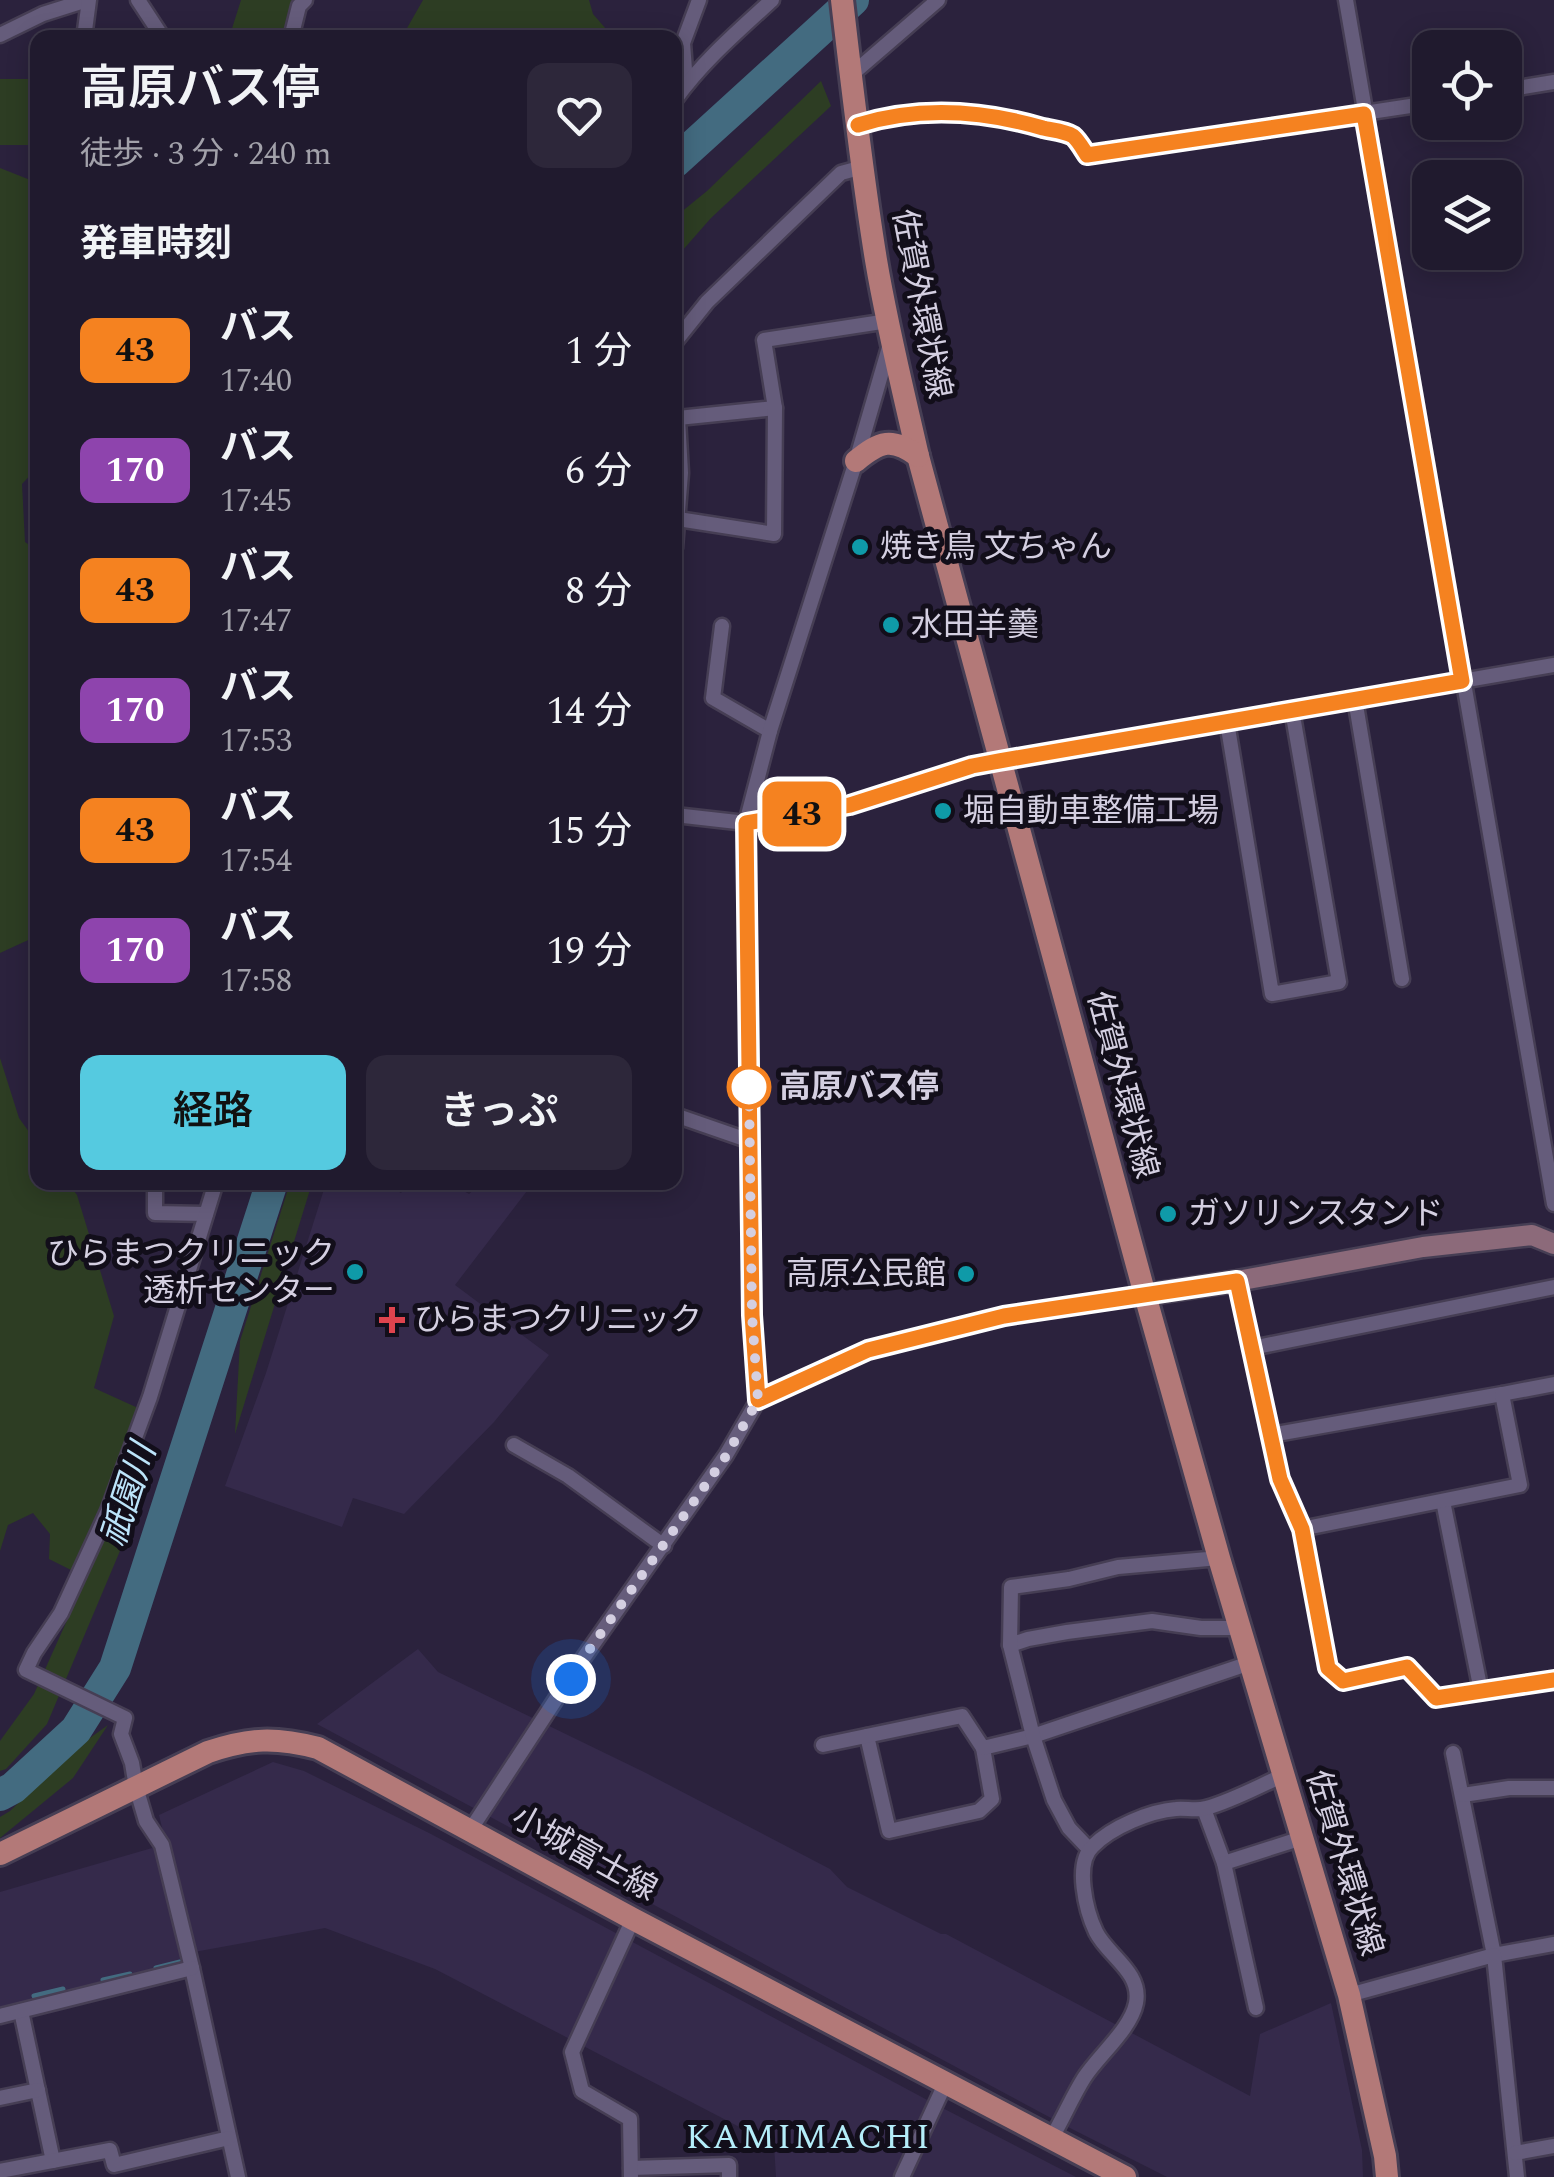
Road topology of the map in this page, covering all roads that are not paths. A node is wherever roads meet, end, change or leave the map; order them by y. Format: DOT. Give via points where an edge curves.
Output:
graph roads {
  1 [pos="88,0"];
  2 [pos="138,0"];
  3 [pos="305,0"];
  4 [pos="699,0"];
  5 [pos="772,0"];
  6 [pos="842,0"];
  7 [pos="938,0"];
  8 [pos="1346,0"];
  9 [pos="85,30"];
  10 [pos="159,30"];
  11 [pos="292,30"];
  12 [pos="0,34"];
  13 [pos="850,76"];
  14 [pos="1554,82"];
  15 [pos="686,84"];
  16 [pos="1522,87"];
  17 [pos="682,90"];
  18 [pos="1412,105"];
  19 [pos="1364,114"];
  20 [pos="858,125"];
  21 [pos="863,166"];
  22 [pos="889,330"];
  23 [pos="682,333"];
  24 [pos="774,408"];
  25 [pos="682,416"];
  26 [pos="918,456"];
  27 [pos="856,461"];
  28 [pos="682,520"];
  29 [pos="722,626"];
  30 [pos="1554,665"];
  31 [pos="1462,681"];
  32 [pos="1355,700"];
  33 [pos="1292,710"];
  34 [pos="1227,722"];
  35 [pos="770,731"];
  36 [pos="999,761"];
  37 [pos="682,816"];
  38 [pos="746,823"];
  39 [pos="1402,980"];
  40 [pos="682,1117"];
  41 [pos="750,1141"];
  42 [pos="154,1190"];
  43 [pos="214,1190"];
  44 [pos="1554,1204"];
  45 [pos="206,1214"];
  46 [pos="1553,1238"];
  47 [pos="1237,1281"];
  48 [pos="1554,1287"];
  49 [pos="1145,1296"];
  50 [pos="1252,1348"];
  51 [pos="1554,1384"];
  52 [pos="1502,1394"];
  53 [pos="758,1400"];
  54 [pos="1271,1435"];
  55 [pos="514,1444"];
  56 [pos="1443,1502"];
  57 [pos="1302,1529"];
  58 [pos="664,1546"];
  59 [pos="1218,1558"];
  60 [pos="1239,1628"];
  61 [pos="1010,1646"];
  62 [pos="1250,1662"];
  63 [pos="1554,1680"];
  64 [pos="1481,1691"];
  65 [pos="867,1736"];
  66 [pos="1033,1736"];
  67 [pos="823,1745"];
  68 [pos="983,1748"];
  69 [pos="1453,1753"];
  70 [pos="1284,1775"];
  71 [pos="136,1787"];
  72 [pos="1554,1788"];
  73 [pos="1463,1795"];
  74 [pos="1204,1809"];
  75 [pos="471,1830"];
  76 [pos="1302,1838"];
  77 [pos="1089,1849"];
  78 [pos="0,1854"];
  79 [pos="1224,1864"];
  80 [pos="634,1918"];
  81 [pos="1554,1944"];
  82 [pos="1494,1954"];
  83 [pos="192,1968"];
  84 [pos="1349,1995"];
  85 [pos="1256,2008"];
  86 [pos="20,2010"];
  87 [pos="0,2016"];
  88 [pos="945,2084"];
  89 [pos="38,2090"];
  90 [pos="0,2098"];
  91 [pos="229,2138"];
  92 [pos="1051,2138"];
  93 [pos="1554,2146"];
  94 [pos="1514,2154"];
  95 [pos="53,2161"];
  96 [pos="0,2171"];
  97 [pos="631,2172"];
  98 [pos="238,2177"];
  99 [pos="730,2177"];
  100 [pos="902,2177"];
  101 [pos="1125,2177"];
  102 [pos="1387,2177"];
  103 [pos="1517,2177"];
  1 -- 9 [label="street"];
  1 -- 12 [label="street"];
  2 -- 10 [label="street"];
  3 -- 11 [label="street"];
  4 -- 15 [label="street" via="684,43"];
  5 -- 15 [label="street"];
  6 -- 13 [label="main road, 佐賀外環状線"];
  7 -- 13 [label="street"];
  8 -- 19 [label="street"];
  13 -- 20 [label="main road, 佐賀外環状線"];
  14 -- 16 [label="street"];
  15 -- 17 [label="street"];
  18 -- 19 [label="street"];
  19 -- 20 [label="street" via="1087,155 1074,136 966,112 926,111"];
  19 -- 31 [label="street"];
  20 -- 21 [label="main road, 佐賀外環状線"];
  21 -- 22 [label="main road, 佐賀外環状線"];
  21 -- 23 [label="street" via="841,173"];
  22 -- 24 [label="street" via="764,340"];
  22 -- 26 [label="main road, 佐賀外環状線"];
  22 -- 27 [label="street"];
  24 -- 25 [label="street"];
  24 -- 28 [label="street" via="774,534"];
  26 -- 27 [label="main road" via="888,443"];
  26 -- 36 [label="main road, 佐賀外環状線"];
  27 -- 35 [label="street"];
  29 -- 35 [label="street" via="713,698"];
  30 -- 31 [label="street"];
  31 -- 32 [label="street"];
  31 -- 44 [label="street"];
  32 -- 33 [label="street"];
  32 -- 39 [label="street"];
  33 -- 34 [label="street"];
  33 -- 34 [label="street" via="1340,982 1272,994"];
  34 -- 36 [label="street"];
  35 -- 38 [label="street"];
  36 -- 38 [label="street" via="850,805"];
  36 -- 49 [label="main road, 佐賀外環状線"];
  37 -- 38 [label="street"];
  38 -- 41 [label="street"];
  40 -- 41 [label="street"];
  41 -- 53 [label="street"];
  42 -- 45 [label="street" via="156,1214"];
  43 -- 45 [label="street"];
  45 -- 71 [label="street" via="108,1510 61,1613 26,1670 125,1718 121,1734"];
  46 -- 47 [label="street" via="1423,1246"];
  47 -- 49 [label="street"];
  47 -- 50 [label="street"];
  48 -- 50 [label="street"];
  49 -- 53 [label="street" via="1004,1316 868,1350"];
  49 -- 59 [label="main road, 佐賀外環状線"];
  50 -- 54 [label="street"];
  51 -- 52 [label="street"];
  52 -- 54 [label="street"];
  52 -- 56 [label="street" via="1520,1485"];
  53 -- 58 [label="street"];
  54 -- 57 [label="street" via="1280,1479"];
  55 -- 58 [label="street"];
  56 -- 57 [label="street"];
  56 -- 64 [label="street"];
  57 -- 64 [label="street" via="1328,1668 1343,1681 1407,1667 1436,1698"];
  58 -- 75 [label="street"];
  59 -- 60 [label="main road, 佐賀外環状線"];
  59 -- 61 [label="street" via="1011,1587"];
  60 -- 61 [label="street" via="1152,1621"];
  60 -- 62 [label="main road, 佐賀外環状線"];
  61 -- 66 [label="street"];
  62 -- 66 [label="street"];
  62 -- 70 [label="main road, 佐賀外環状線"];
  63 -- 64 [label="street"];
  65 -- 67 [label="street"];
  65 -- 68 [label="street" via="962,1716"];
  65 -- 68 [label="street" via="889,1832 979,1811 992,1799"];
  66 -- 68 [label="street"];
  66 -- 77 [label="street" via="1054,1800"];
  69 -- 73 [label="street"];
  70 -- 74 [label="street"];
  70 -- 76 [label="main road, 佐賀外環状線"];
  71 -- 75 [label="main road, 小城富士線" via="237,1742 290,1741 318,1748"];
  71 -- 78 [label="main road, 小城富士線"];
  71 -- 83 [label="street" via="162,1845"];
  72 -- 73 [label="street"];
  73 -- 82 [label="street"];
  74 -- 77 [label="street" via="1153,1812"];
  74 -- 79 [label="street"];
  75 -- 80 [label="main road, 小城富士線"];
  76 -- 79 [label="street"];
  76 -- 84 [label="main road, 佐賀外環状線"];
  77 -- 92 [label="street" via="1082,1876 1096,1933 1130,1974 1136,2004"];
  79 -- 85 [label="street"];
  80 -- 88 [label="main road, 小城富士線"];
  80 -- 97 [label="street" via="572,2052 582,2091 630,2119"];
  81 -- 82 [label="street"];
  82 -- 84 [label="street"];
  82 -- 94 [label="street"];
  83 -- 86 [label="street"];
  83 -- 91 [label="street"];
  84 -- 102 [label="main road, 佐賀外環状線"];
  86 -- 87 [label="street"];
  86 -- 89 [label="street"];
  88 -- 92 [label="main road, 小城富士線"];
  88 -- 100 [label="street"];
  89 -- 90 [label="street"];
  89 -- 95 [label="street"];
  91 -- 95 [label="street" via="114,2165 110,2150"];
  91 -- 98 [label="street"];
  92 -- 101 [label="main road, 小城富士線"];
  93 -- 94 [label="street"];
  94 -- 103 [label="street"];
  95 -- 96 [label="street"];
  97 -- 99 [label="street" via="729,2164"];
}
